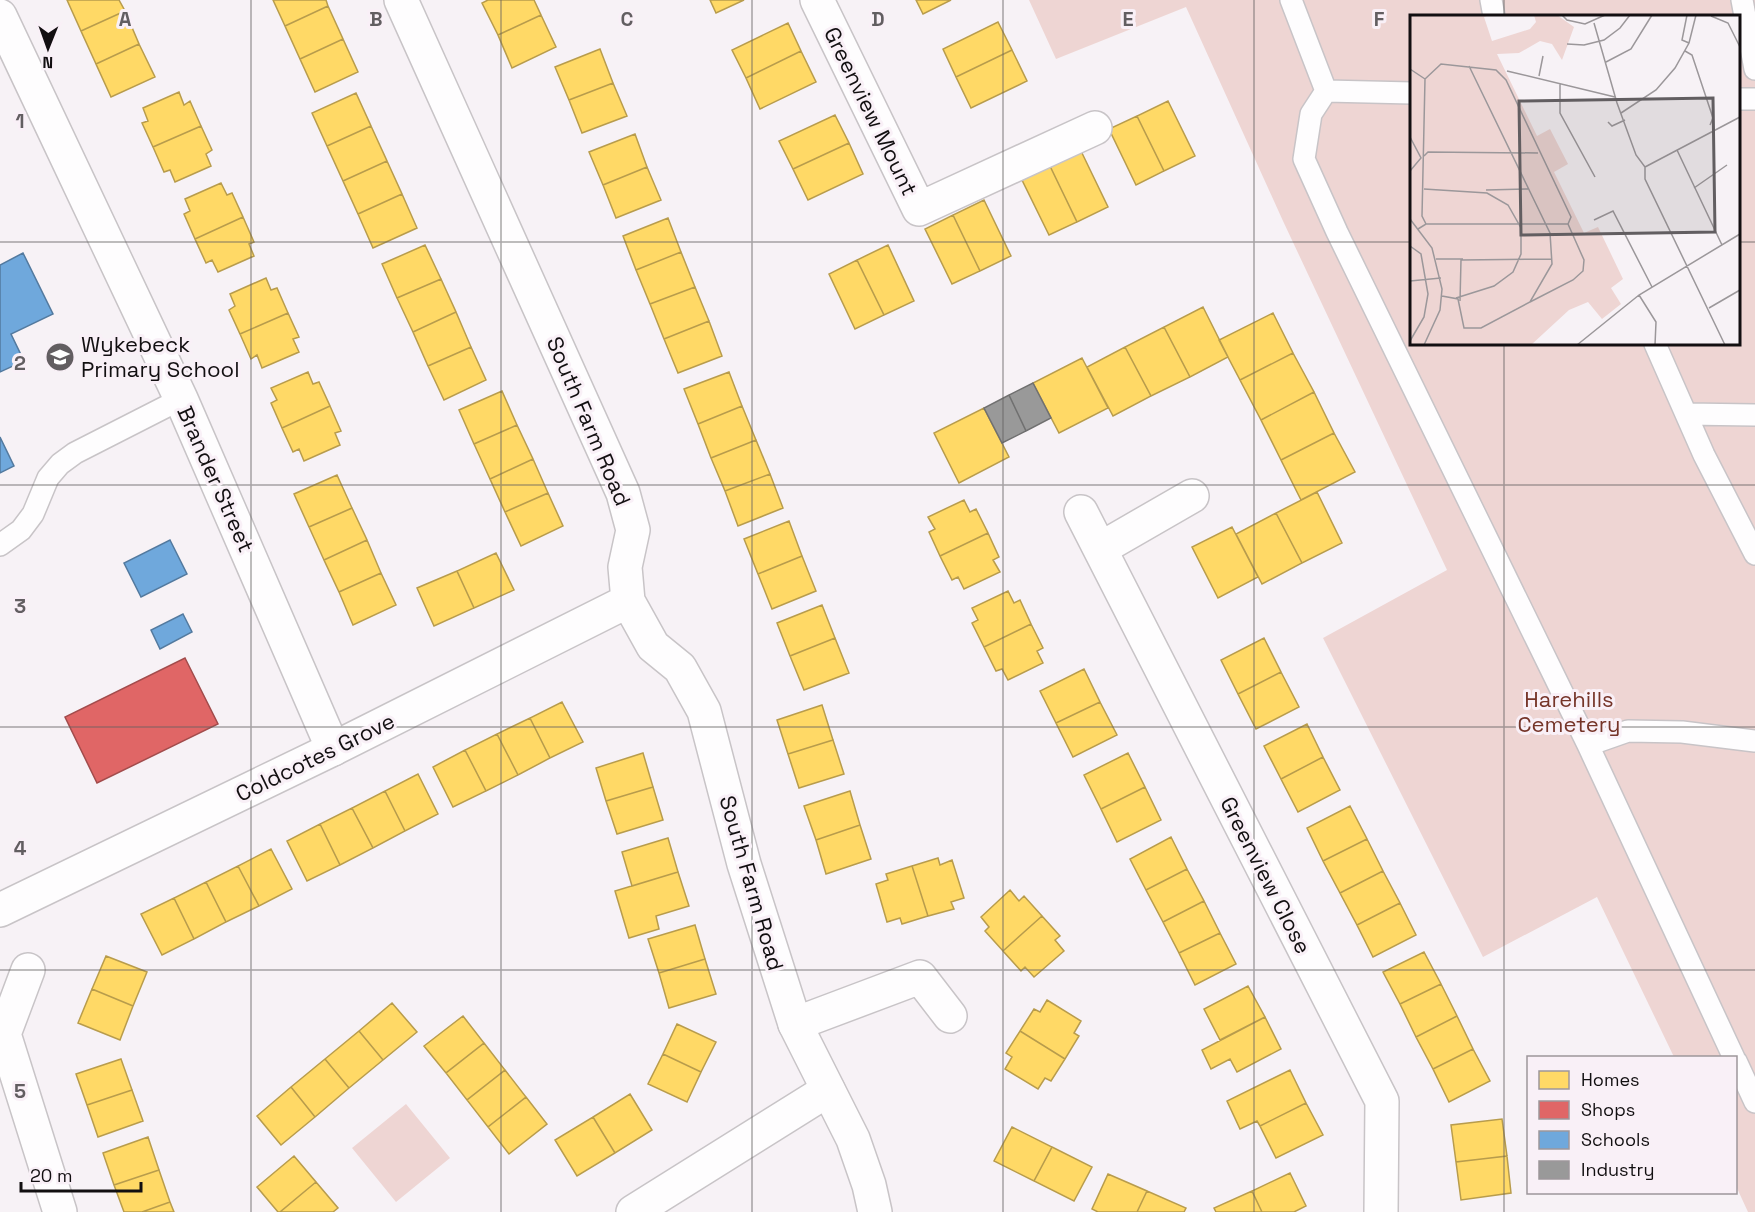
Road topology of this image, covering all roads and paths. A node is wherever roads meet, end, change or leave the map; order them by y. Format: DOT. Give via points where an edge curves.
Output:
graph roads {
  1 [pos="401,0"];
  2 [pos="817,0"];
  3 [pos="1291,0"];
  4 [pos="1491,0"];
  5 [pos="1742,0"];
  6 [pos="1494,15"];
  7 [pos="0,16"];
  8 [pos="1755,69"];
  9 [pos="1326,91"];
  10 [pos="1410,93"];
  11 [pos="1095,128"];
  12 [pos="1655,345"];
  13 [pos="181,399"];
  14 [pos="1686,414"];
  15 [pos="1755,415"];
  16 [pos="1192,496"];
  17 [pos="1081,512"];
  18 [pos="0,545"];
  19 [pos="1100,549"];
  20 [pos="1755,554"];
  21 [pos="628,602"];
  22 [pos="1755,741"];
  23 [pos="1588,745"];
  24 [pos="333,749"];
  25 [pos="0,910"];
  26 [pos="28,970"];
  27 [pos="950,1016"];
  28 [pos="795,1024"];
  29 [pos="2,1033"];
  30 [pos="1734,1056"];
  31 [pos="1737,1063"];
  32 [pos="828,1090"];
  33 [pos="1755,1102"];
  34 [pos="60,1212"];
  35 [pos="633,1212"];
  36 [pos="875,1212"];
  37 [pos="1381,1212"];
  1 -- 21 [label="street, South Farm Road" via="623,493 633,530 625,567"];
  2 -- 11 [label="street, Greenview Mount" via="919,209"];
  3 -- 9 [label="lane"];
  4 -- 6 [label="lane"];
  5 -- 8 [label="lane"];
  7 -- 13 [label="street, Brander Street"];
  9 -- 10 [label="lane"];
  9 -- 23 [label="lane" via="1311,114 1304,159"];
  12 -- 14 [label="lane"];
  13 -- 18 [label="lane" via="60,464 48,478 33,514 21,530"];
  13 -- 24 [label="street, Brander Street"];
  14 -- 15 [label="lane"];
  14 -- 20 [label="lane"];
  16 -- 19 [label="street"];
  17 -- 19 [label="street, Greenview Close"];
  19 -- 37 [label="street, Greenview Close" via="1382,1101"];
  21 -- 24 [label="street, Coldcotes Grove"];
  21 -- 28 [label="street, South Farm Road" via="653,646 680,668 704,711 744,864"];
  22 -- 23 [label="lane" via="1682,732 1628,731"];
  23 -- 30 [label="lane"];
  24 -- 25 [label="street, Coldcotes Grove"];
  26 -- 29 [label="street"];
  27 -- 28 [label="street" via="920,977"];
  28 -- 32 [label="street, South Farm Road"];
  29 -- 34 [label="street"];
  31 -- 33 [label="lane"];
  32 -- 35 [label="street"];
  32 -- 36 [label="street, South Farm Road" via="853,1139"];
}
